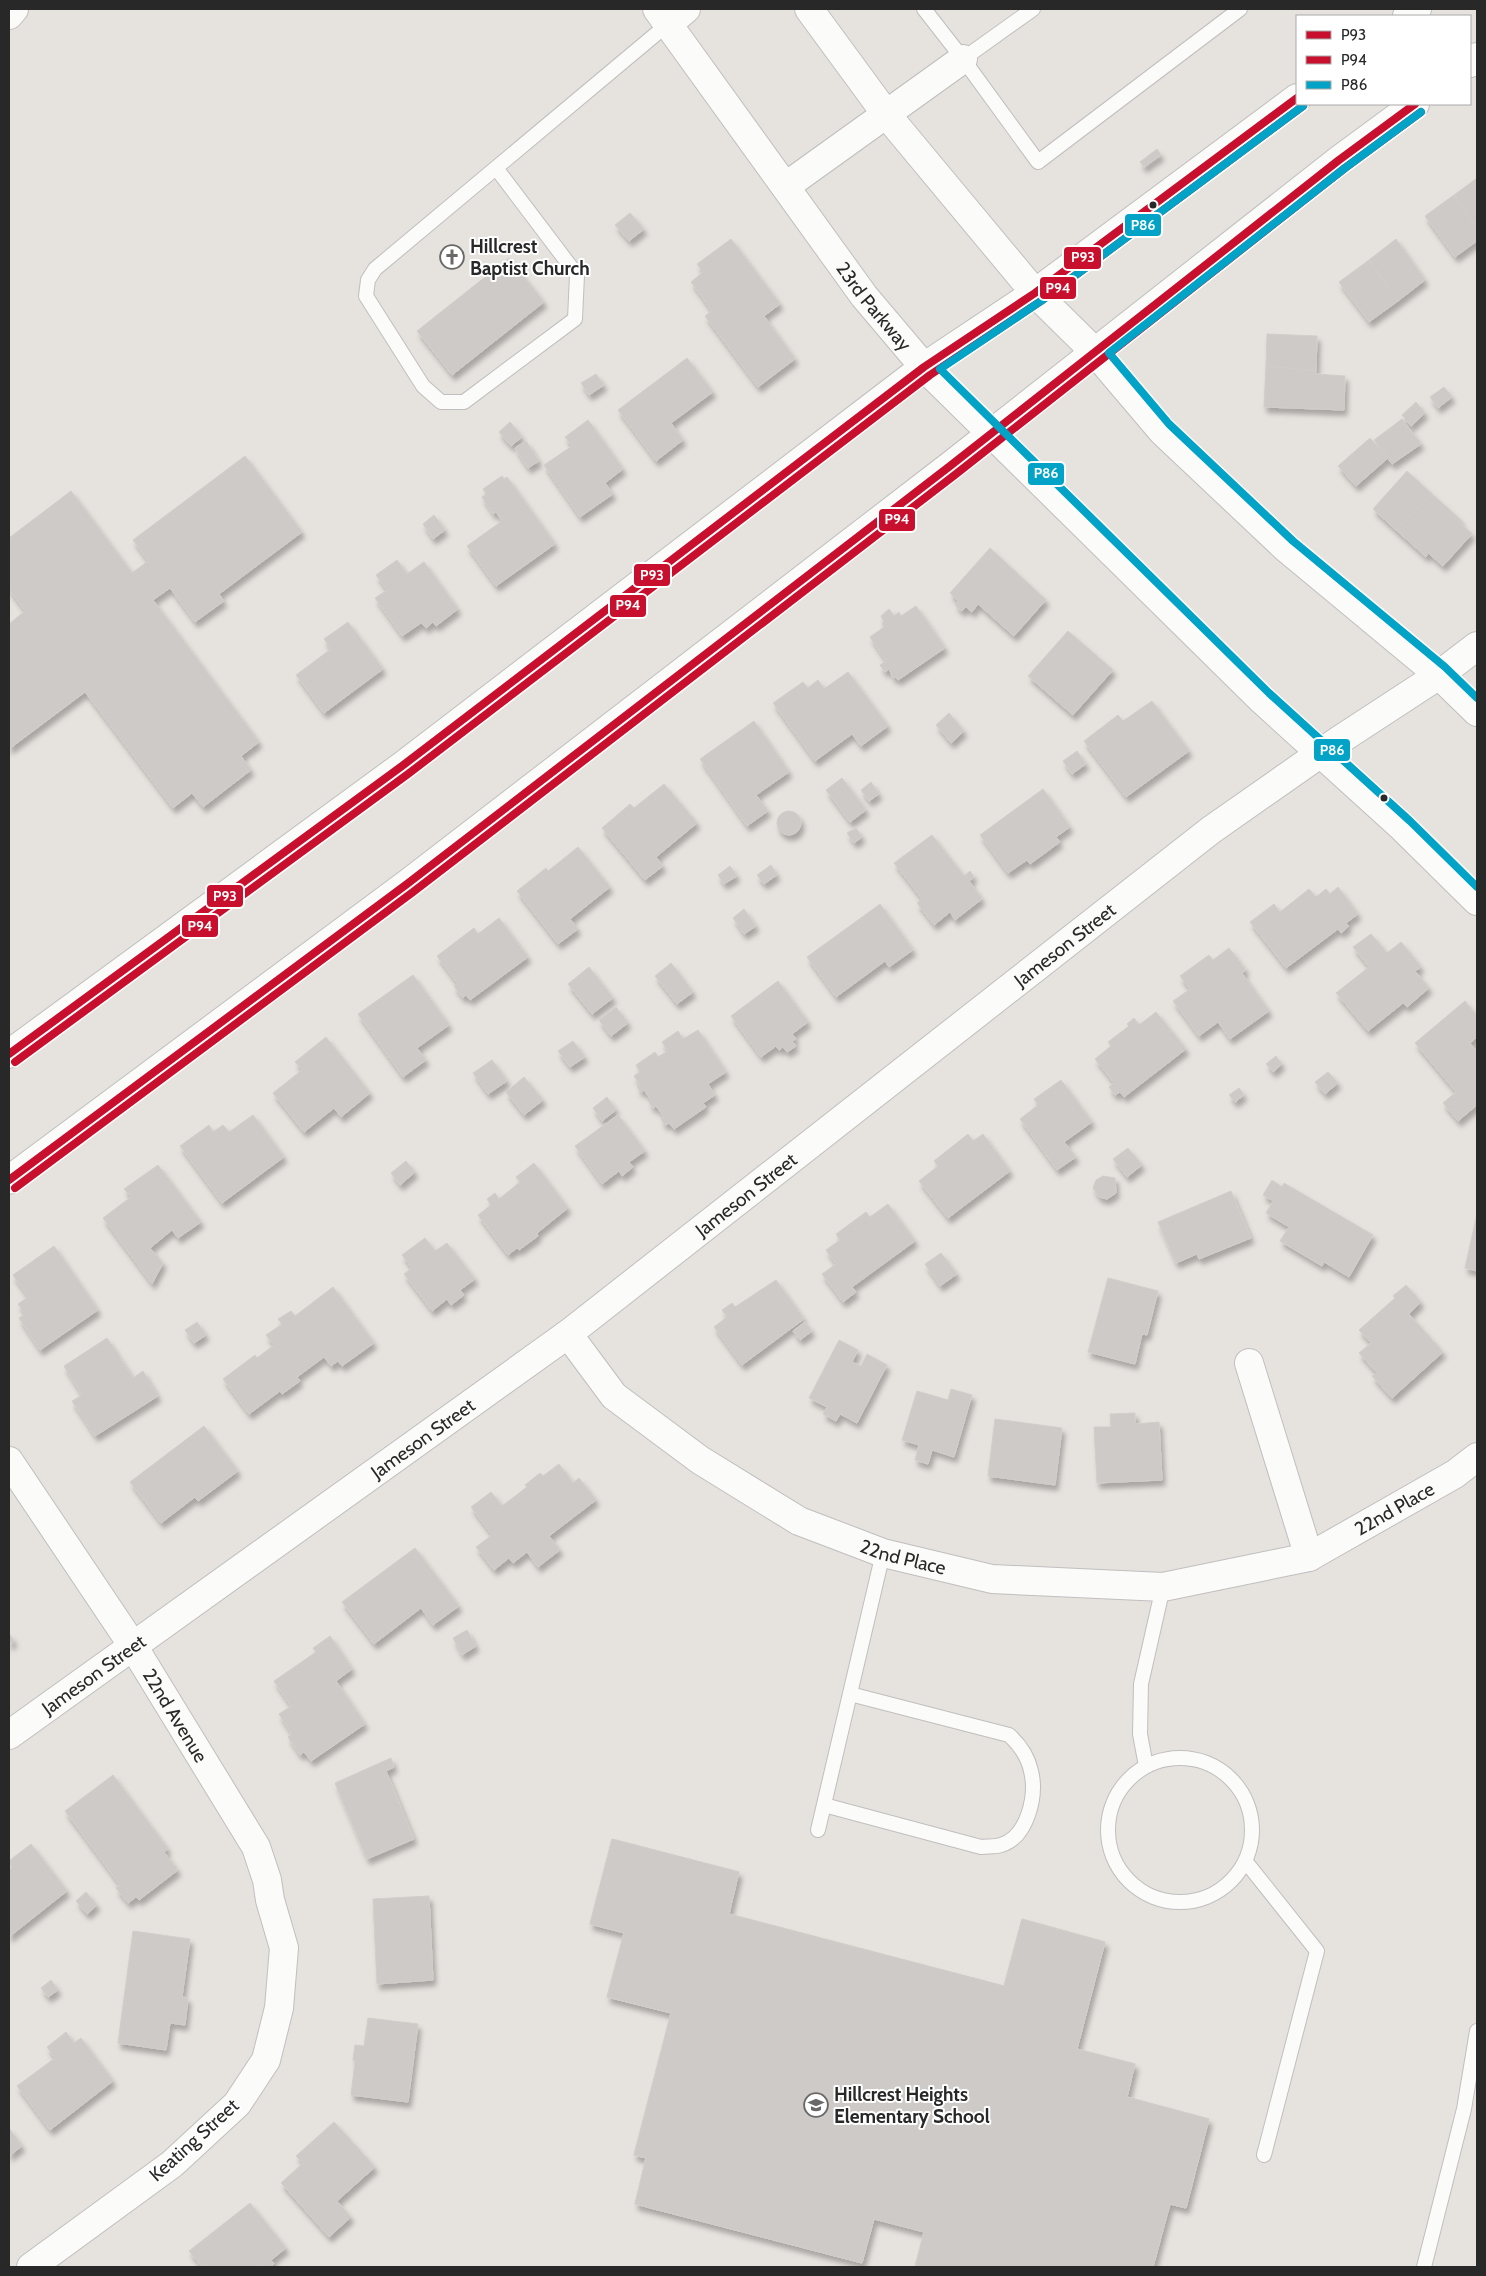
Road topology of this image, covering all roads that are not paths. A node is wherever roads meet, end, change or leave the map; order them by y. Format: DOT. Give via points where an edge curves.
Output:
graph roads {
  1 [pos="14,9"];
  2 [pos="809,9"];
  3 [pos="924,9"];
  4 [pos="1033,9"];
  5 [pos="1240,9"];
  6 [pos="670,14"];
  7 [pos="9,15"];
  8 [pos="963,59"];
  9 [pos="1296,99"];
  10 [pos="1414,105"];
  11 [pos="886,114"];
  12 [pos="496,168"];
  13 [pos="786,186"];
  14 [pos="1035,293"];
  15 [pos="1095,352"];
  16 [pos="924,368"];
  17 [pos="991,433"];
  18 [pos="1477,646"];
  19 [pos="1439,675"];
  20 [pos="1477,712"];
  21 [pos="1321,753"];
  22 [pos="1477,901"];
  23 [pos="9,1054"];
  24 [pos="9,1180"];
  25 [pos="568,1334"];
  26 [pos="1249,1363"];
  27 [pos="1477,1457"];
  28 [pos="9,1461"];
  29 [pos="884,1553"];
  30 [pos="1309,1557"];
  31 [pos="1163,1587"];
  32 [pos="133,1646"];
  33 [pos="850,1694"];
  34 [pos="9,1735"];
  35 [pos="1146,1766"];
  36 [pos="824,1805"];
  37 [pos="818,1830"];
  38 [pos="256,1847"];
  39 [pos="1246,1862"];
  40 [pos="1477,2031"];
  41 [pos="1264,2155"];
  42 [pos="31,2267"];
  43 [pos="1424,2267"];
  1 -- 7 [label="street"];
  2 -- 11 [label="street"];
  3 -- 8 [label="lane"];
  4 -- 8 [label="lane"];
  5 -- 8 [label="lane" via="1038,162"];
  6 -- 12 [label="lane"];
  6 -- 13 [label="street, 23rd Parkway"];
  8 -- 11 [label="street"];
  9 -- 14 [label="street"];
  10 -- 15 [label="street"];
  11 -- 13 [label="street"];
  11 -- 14 [label="street"];
  12 -- 12 [label="lane" via="374,268 368,280 366,296 423,386 441,402 464,402 576,319 577,275"];
  13 -- 16 [label="street, 23rd Parkway" via="864,296"];
  14 -- 15 [label="street"];
  14 -- 16 [label="street"];
  15 -- 17 [label="street"];
  15 -- 19 [label="street" via="1162,431 1272,535"];
  16 -- 17 [label="street, 23rd Parkway"];
  16 -- 23 [label="street" via="402,766"];
  17 -- 21 [label="street, 23rd Parkway" via="1262,700"];
  17 -- 24 [label="street" via="407,884"];
  18 -- 19 [label="street, Jameson Street"];
  19 -- 20 [label="street"];
  19 -- 21 [label="street, Jameson Street"];
  21 -- 22 [label="street, 23rd Parkway"];
  21 -- 25 [label="street, Jameson Street" via="1211,830"];
  25 -- 29 [label="street, 22nd Place" via="614,1396 700,1460 799,1521"];
  25 -- 32 [label="street, Jameson Street"];
  26 -- 30 [label="street"];
  27 -- 30 [label="street, 22nd Place" via="1455,1474"];
  28 -- 32 [label="street, 22nd Avenue"];
  29 -- 31 [label="street, 22nd Place" via="992,1579"];
  29 -- 33 [label="lane"];
  30 -- 31 [label="street, 22nd Place"];
  31 -- 35 [label="lane" via="1141,1684 1140,1734"];
  32 -- 34 [label="street, Jameson Street"];
  32 -- 38 [label="street, 22nd Avenue"];
  33 -- 36 [label="lane"];
  33 -- 36 [label="lane" via="1010,1735 1020,1745 1032,1773 1032,1804 1026,1822 1015,1836 1001,1846 981,1847"];
  35 -- 39 [label="lane" via="1163,1759 1182,1757 1208,1763 1231,1778 1250,1808 1252,1844"];
  35 -- 39 [label="lane" via="1119,1790 1108,1824 1114,1860 1137,1888 1170,1902 1206,1898 1223,1890"];
  36 -- 37 [label="lane"];
  38 -- 42 [label="street, Keating Street" via="268,1880 270,1900 284,1948 279,2008 266,2060 237,2104 172,2164"];
  39 -- 41 [label="lane" via="1317,1951"];
  40 -- 43 [label="lane" via="1464,2109"];
}
